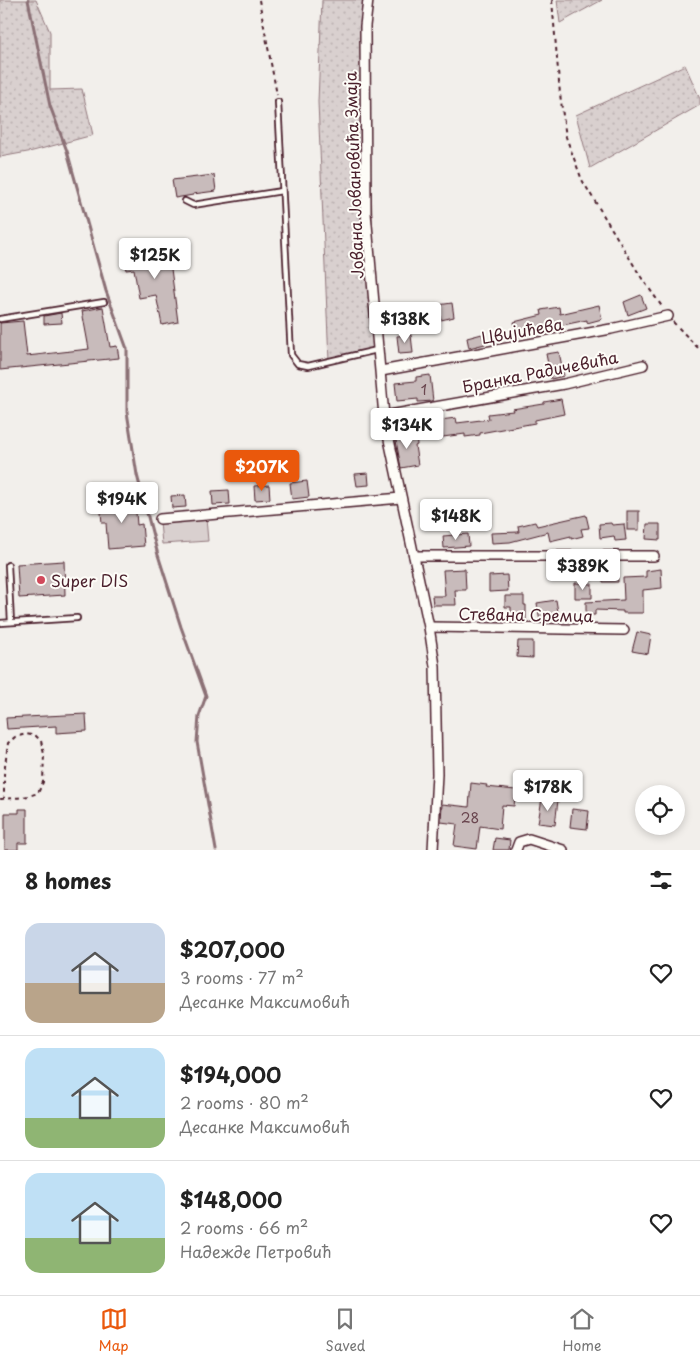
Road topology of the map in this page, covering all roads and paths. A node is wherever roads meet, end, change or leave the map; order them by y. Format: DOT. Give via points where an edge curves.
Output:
graph roads {
  1 [pos="259,0"];
  2 [pos="368,0"];
  3 [pos="552,0"];
  4 [pos="278,102"];
  5 [pos="282,190"];
  6 [pos="185,200"];
  7 [pos="104,302"];
  8 [pos="668,316"];
  9 [pos="0,319"];
  10 [pos="377,350"];
  11 [pos="700,350"];
  12 [pos="643,365"];
  13 [pos="381,371"];
  14 [pos="384,416"];
  15 [pos="401,498"];
  16 [pos="160,519"];
  17 [pos="414,556"];
  18 [pos="654,556"];
  19 [pos="8,565"];
  20 [pos="77,618"];
  21 [pos="11,622"];
  22 [pos="0,623"];
  23 [pos="428,627"];
  24 [pos="624,630"];
  25 [pos="4,798"];
  26 [pos="0,799"];
  27 [pos="433,850"];
  28 [pos="516,850"];
  29 [pos="563,850"];
  1 -- 4 [label="path"];
  2 -- 10 [label="street, Јована Јовановића Змаја" via="365,26 366,213"];
  3 -- 8 [label="path" via="566,137 582,180"];
  4 -- 5 [label="lane"];
  5 -- 6 [label="lane" via="192,205"];
  5 -- 10 [label="lane" via="293,359 308,366"];
  7 -- 9 [label="lane"];
  8 -- 11 [label="path"];
  8 -- 13 [label="street, Цвијићева"];
  10 -- 13 [label="street, Јована Јовановића Змаја"];
  12 -- 14 [label="street, Бранка Радичевића" via="564,384"];
  13 -- 14 [label="street, Јована Јовановића Змаја"];
  14 -- 15 [label="street, Јована Јовановића Змаја"];
  15 -- 16 [label="street"];
  15 -- 17 [label="street, Јована Јовановића Змаја"];
  17 -- 18 [label="street"];
  17 -- 23 [label="street, Јована Јовановића Змаја"];
  19 -- 21 [label="lane"];
  20 -- 21 [label="lane"];
  21 -- 22 [label="lane"];
  23 -- 24 [label="street, Стевана Сремца"];
  23 -- 27 [label="street, Јована Јовановића Змаја" via="435,666 437,725"];
  25 -- 25 [label="path" via="38,793 43,782 44,754 41,741 36,736 15,736 8,743"];
  25 -- 26 [label="path"];
  28 -- 29 [label="street" via="519,842 530,839"];
}
